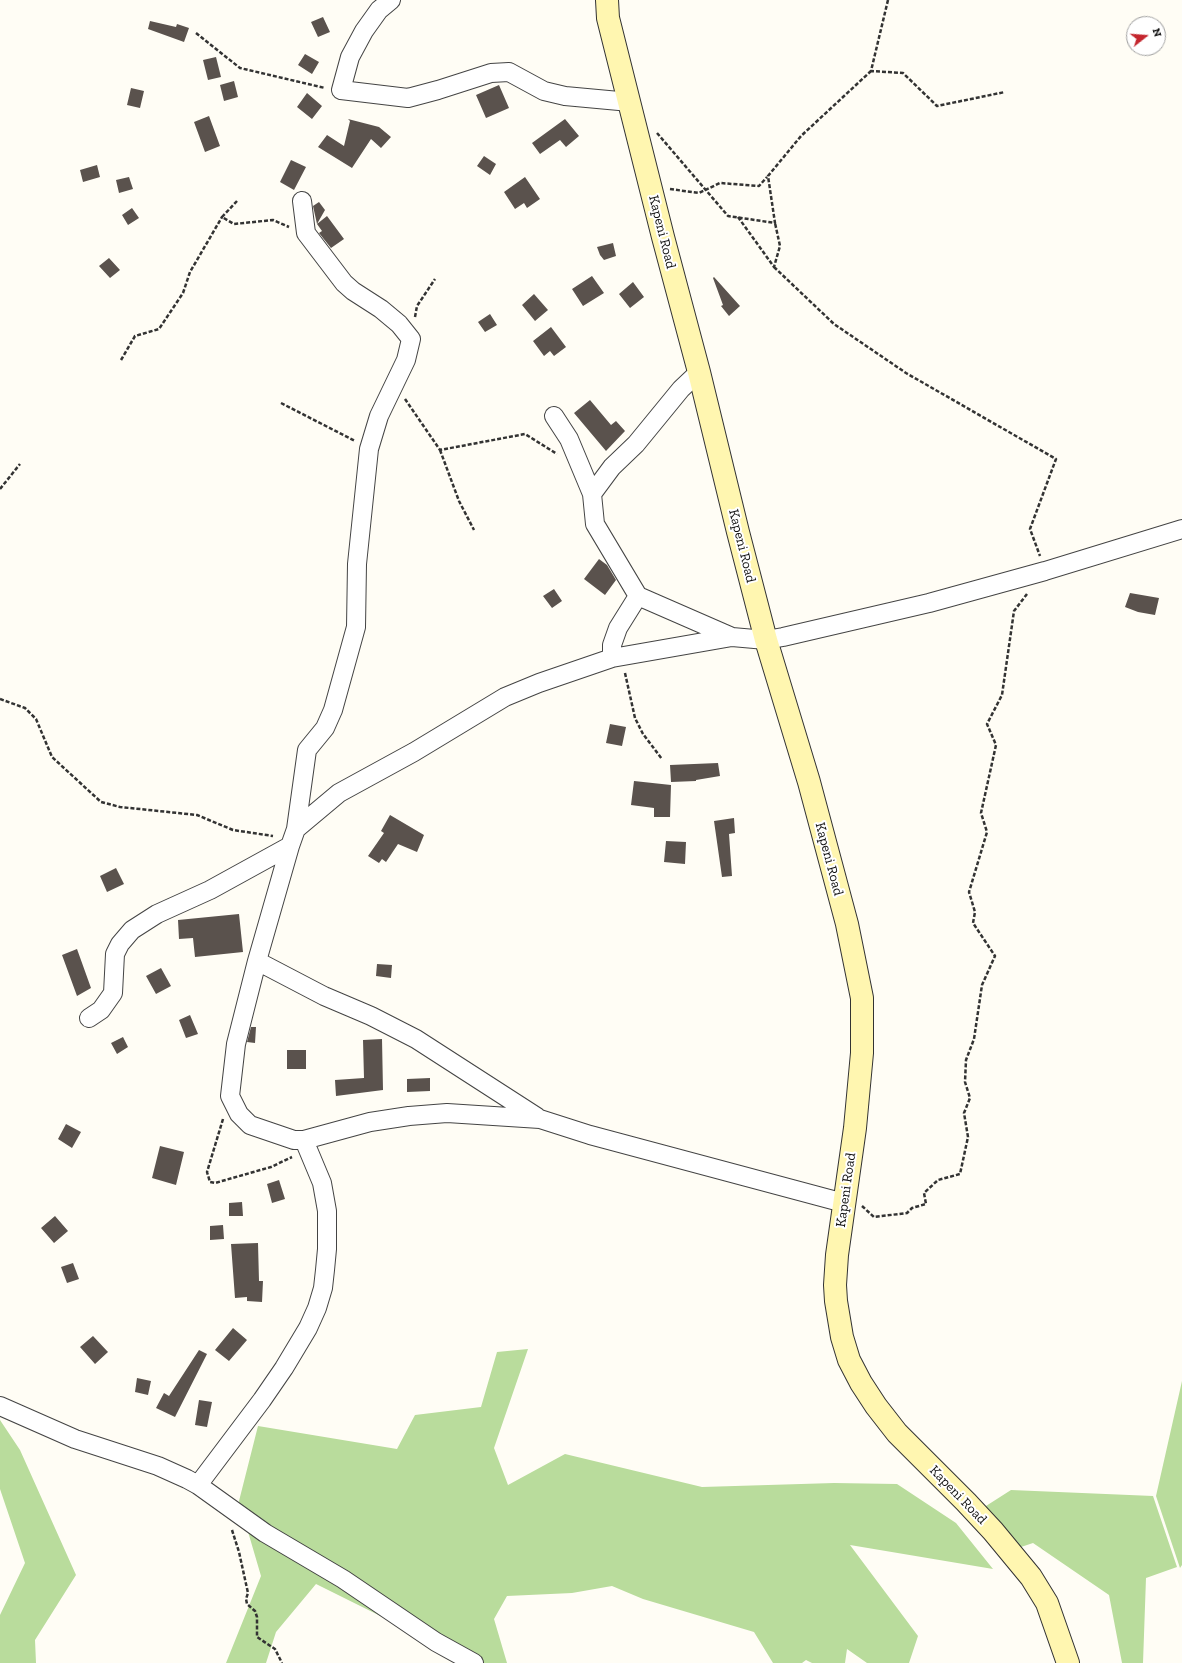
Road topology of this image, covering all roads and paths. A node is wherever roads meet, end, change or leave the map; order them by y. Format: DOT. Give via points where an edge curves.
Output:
graph roads {
  1 [pos="391,0"];
  2 [pos="607,0"];
  3 [pos="888,0"];
  4 [pos="196,33"];
  5 [pos="871,71"];
  6 [pos="341,90"];
  7 [pos="1005,92"];
  8 [pos="630,102"];
  9 [pos="656,132"];
  10 [pos="768,176"];
  11 [pos="706,190"];
  12 [pos="652,194"];
  13 [pos="237,201"];
  14 [pos="302,201"];
  15 [pos="222,217"];
  16 [pos="738,217"];
  17 [pos="775,223"];
  18 [pos="306,233"];
  19 [pos="774,268"];
  20 [pos="435,279"];
  21 [pos="411,339"];
  22 [pos="121,360"];
  23 [pos="699,372"];
  24 [pos="395,384"];
  25 [pos="282,403"];
  26 [pos="554,416"];
  27 [pos="369,449"];
  28 [pos="440,450"];
  29 [pos="20,464"];
  30 [pos="582,470"];
  31 [pos="0,489"];
  32 [pos="592,494"];
  33 [pos="1182,529"];
  34 [pos="474,530"];
  35 [pos="1045,571"];
  36 [pos="638,596"];
  37 [pos="732,637"];
  38 [pos="766,640"];
  39 [pos="617,657"];
  40 [pos="0,699"];
  41 [pos="662,758"];
  42 [pos="293,838"];
  43 [pos="257,961"];
  44 [pos="89,1018"];
  45 [pos="230,1096"];
  46 [pos="540,1119"];
  47 [pos="301,1141"];
  48 [pos="844,1203"];
  49 [pos="0,1406"];
  50 [pos="198,1485"];
  51 [pos="219,1500"];
  52 [pos="282,1663"];
  53 [pos="474,1663"];
  54 [pos="1068,1663"];
  1 -- 6 [label="street" via="379,10 364,31 350,57"];
  2 -- 8 [label="main road, Kapeni Road" via="608,18"];
  3 -- 5 [label="path"];
  4 -- 6 [label="path" via="240,68 320,88"];
  5 -- 7 [label="path" via="903,73 937,106"];
  5 -- 10 [label="path" via="801,136"];
  6 -- 8 [label="street" via="408,98 491,73 509,72 544,91 565,96"];
  8 -- 12 [label="main road, Kapeni Road"];
  9 -- 11 [label="path"];
  10 -- 11 [label="path" via="759,186 720,184"];
  10 -- 17 [label="path"];
  11 -- 12 [label="path" via="699,194 671,189"];
  11 -- 16 [label="path" via="728,216"];
  12 -- 23 [label="main road, Kapeni Road"];
  13 -- 15 [label="path"];
  14 -- 18 [label="street"];
  15 -- 18 [label="path" via="234,224 273,220"];
  15 -- 22 [label="path" via="190,272 183,293 159,329 135,336"];
  16 -- 17 [label="path"];
  16 -- 19 [label="path"];
  17 -- 19 [label="path" via="780,246"];
  18 -- 21 [label="street" via="344,283 399,324"];
  19 -- 35 [label="path" via="834,324 906,373 1056,459 1030,529"];
  20 -- 21 [label="path" via="417,306"];
  21 -- 24 [label="street" via="406,360"];
  23 -- 32 [label="street" via="681,389 636,444 612,467"];
  23 -- 38 [label="main road, Kapeni Road"];
  24 -- 27 [label="street" via="378,416"];
  24 -- 28 [label="path"];
  25 -- 27 [label="path"];
  26 -- 30 [label="street" via="570,439"];
  27 -- 42 [label="street" via="357,564 356,627 333,710 325,728 307,750"];
  28 -- 30 [label="path" via="525,434"];
  28 -- 34 [label="path" via="458,502"];
  29 -- 31 [label="path"];
  30 -- 32 [label="street"];
  32 -- 36 [label="street" via="596,524"];
  33 -- 35 [label="street"];
  35 -- 38 [label="street" via="929,602"];
  35 -- 48 [label="path" via="1014,611 1002,695 987,724 996,745 981,813 987,832 969,892 975,912 973,923 995,956 982,985 974,1039 966,1060 965,1082 970,1098 964,1113 968,1137 960,1174 938,1180 924,1193 926,1204 912,1208 907,1213 874,1217 860,1204"];
  36 -- 37 [label="street"];
  36 -- 39 [label="street" via="618,628 612,645"];
  37 -- 38 [label="street"];
  37 -- 39 [label="street"];
  38 -- 48 [label="main road, Kapeni Road" via="803,762 847,924 862,998 861,1060 855,1128"];
  39 -- 41 [label="path" via="635,718 643,734"];
  39 -- 42 [label="street" via="505,697 414,752 339,793"];
  40 -- 42 [label="path" via="25,708 36,719 52,757 101,802 120,807 197,815 233,830"];
  42 -- 43 [label="street"];
  42 -- 44 [label="street" via="210,890 157,914 132,930 115,954 113,993 101,1010"];
  43 -- 45 [label="street" via="236,1044"];
  43 -- 46 [label="street" via="416,1039"];
  45 -- 47 [label="street" via="239,1114 250,1125"];
  45 -- 47 [label="path" via="207,1172 210,1182 222,1181 289,1160 295,1155"];
  46 -- 47 [label="street" via="447,1113 409,1116 370,1122"];
  46 -- 48 [label="street" via="590,1135"];
  47 -- 50 [label="street" via="322,1183 327,1211 326,1270 323,1288 308,1328 284,1368"];
  48 -- 54 [label="main road, Kapeni Road" via="837,1255 836,1301 842,1337 852,1366 876,1406 897,1433 966,1502 1031,1577 1047,1603"];
  49 -- 50 [label="street" via="75,1440 158,1466"];
  50 -- 51 [label="street"];
  51 -- 52 [label="path" via="227,1511 239,1552 248,1593 247,1604 255,1611 257,1617 257,1637 275,1649"];
  51 -- 53 [label="street" via="265,1533 342,1579 436,1642"];
}
